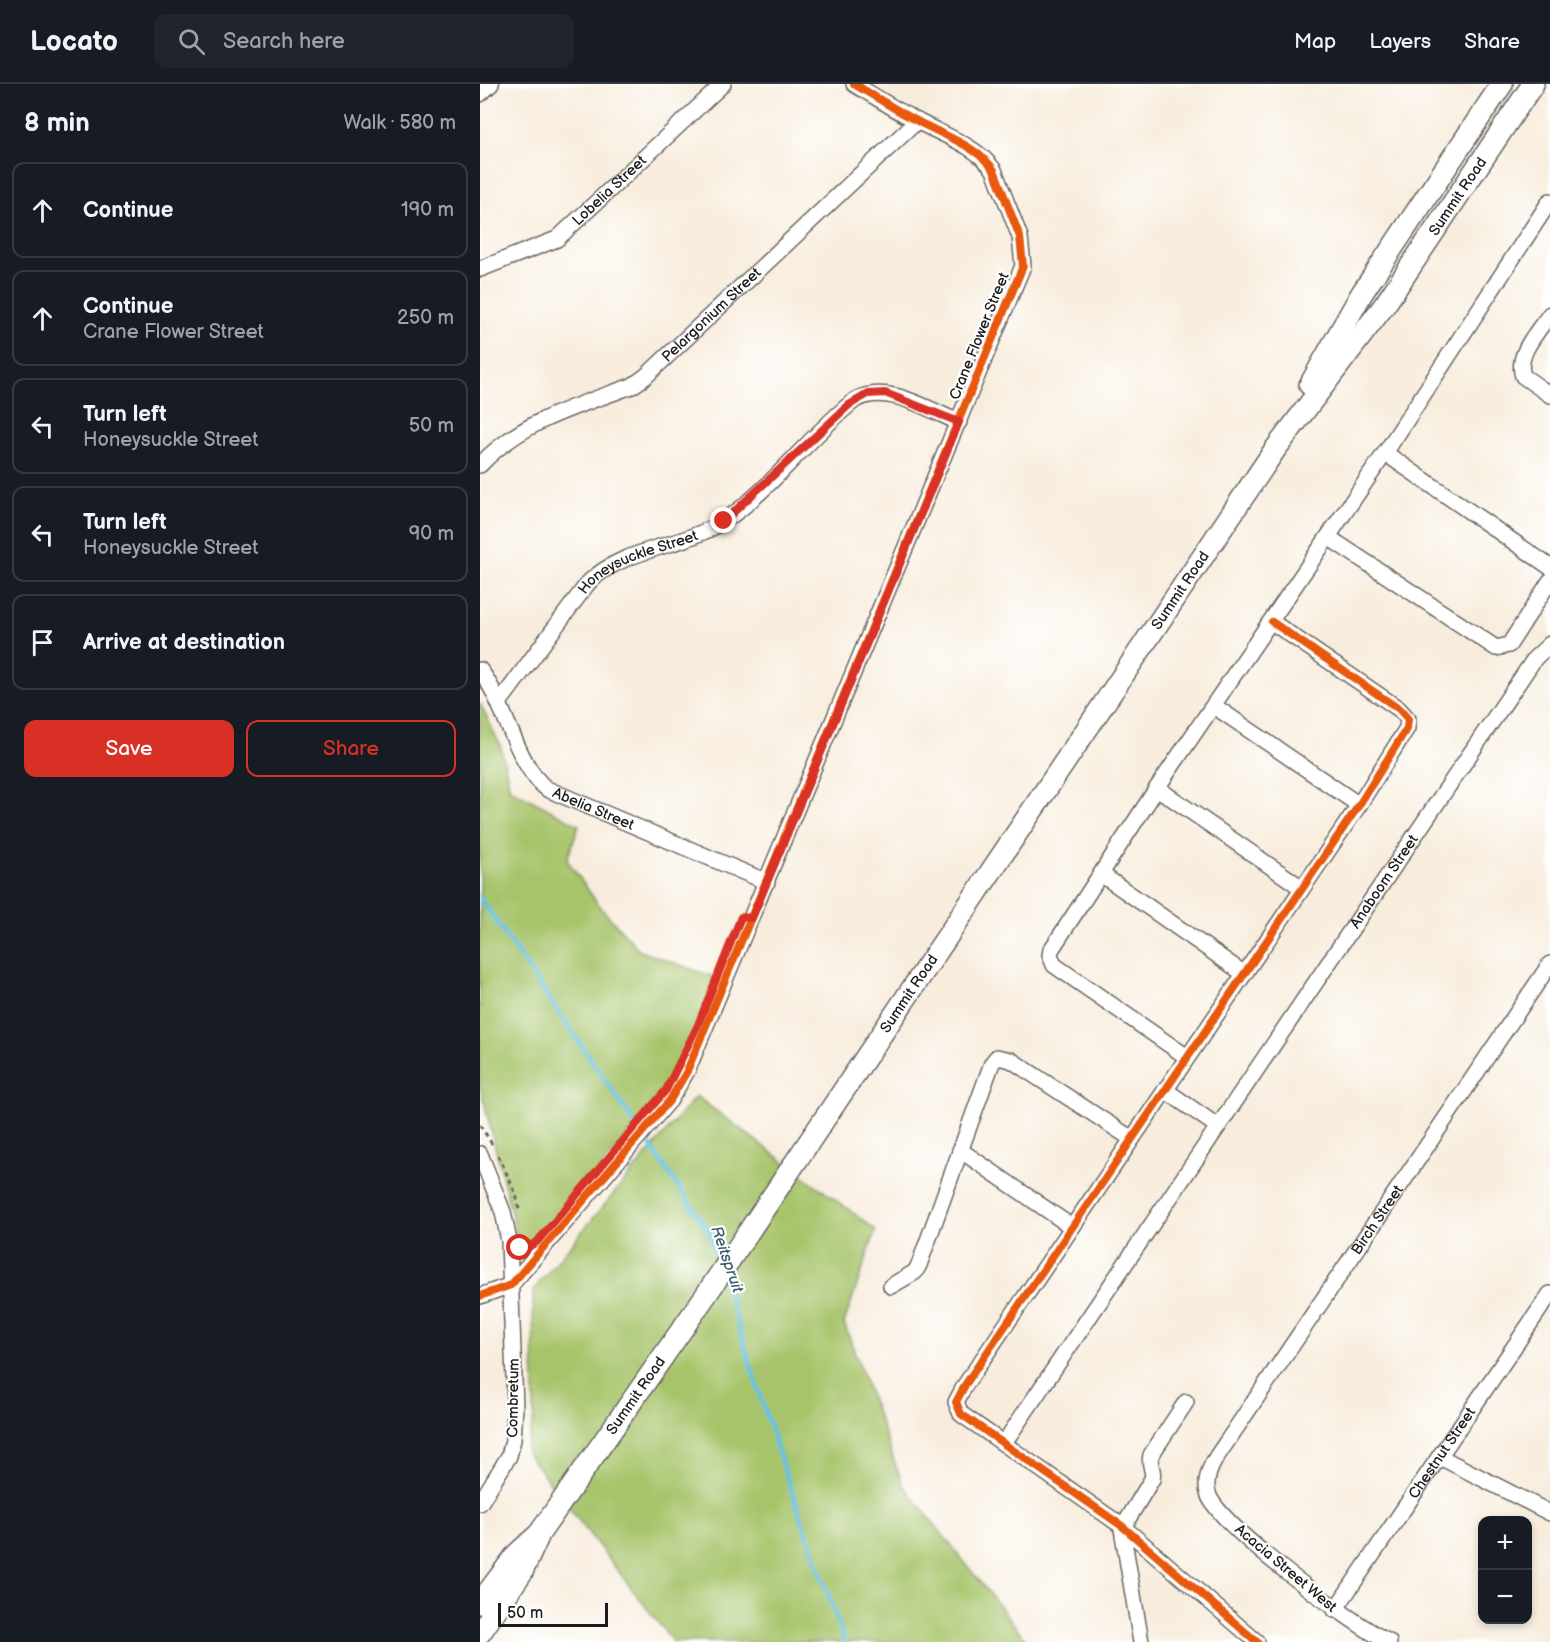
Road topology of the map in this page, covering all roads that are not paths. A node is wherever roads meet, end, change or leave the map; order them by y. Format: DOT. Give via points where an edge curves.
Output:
graph roads {
  1 [pos="491,84"];
  2 [pos="723,84"];
  3 [pos="854,84"];
  4 [pos="1502,84"];
  5 [pos="1533,84"];
  6 [pos="480,94"];
  7 [pos="917,122"];
  8 [pos="1550,201"];
  9 [pos="480,269"];
  10 [pos="1550,314"];
  11 [pos="1550,395"];
  12 [pos="959,422"];
  13 [pos="1274,451"];
  14 [pos="1385,453"];
  15 [pos="480,465"];
  16 [pos="1328,537"];
  17 [pos="1550,567"];
  18 [pos="1550,581"];
  19 [pos="1272,622"];
  20 [pos="1550,644"];
  21 [pos="480,670"];
  22 [pos="499,703"];
  23 [pos="1214,706"];
  24 [pos="1157,788"];
  25 [pos="1359,805"];
  26 [pos="1101,874"];
  27 [pos="767,882"];
  28 [pos="1302,888"];
  29 [pos="1550,964"];
  30 [pos="1243,973"];
  31 [pos="1187,1057"];
  32 [pos="1165,1090"];
  33 [pos="1217,1125"];
  34 [pos="1132,1139"];
  35 [pos="960,1150"];
  36 [pos="480,1154"];
  37 [pos="1072,1227"];
  38 [pos="511,1285"];
  39 [pos="891,1286"];
  40 [pos="1550,1294"];
  41 [pos="480,1296"];
  42 [pos="1186,1402"];
  43 [pos="1004,1443"];
  44 [pos="1440,1457"];
  45 [pos="1208,1476"];
  46 [pos="480,1503"];
  47 [pos="1550,1513"];
  48 [pos="1122,1526"];
  49 [pos="539,1534"];
  50 [pos="480,1603"];
  51 [pos="1335,1610"];
  52 [pos="480,1633"];
  53 [pos="1141,1642"];
  54 [pos="1257,1642"];
  55 [pos="1389,1642"];
  1 -- 6 [label="street"];
  2 -- 9 [label="street, Lobelia Street" via="557,239"];
  3 -- 7 [label="street, Crane Flower Street"];
  4 -- 13 [label="main road, Summit Road" via="1362,293"];
  5 -- 13 [label="main road, Summit Road" via="1386,303"];
  7 -- 12 [label="street, Crane Flower Street" via="963,144 989,162 1022,252 1023,266"];
  7 -- 15 [label="street, Pelargonium Street" via="645,377 632,386 544,418 507,441"];
  8 -- 14 [label="street"];
  10 -- 11 [label="street" via="1520,366 1523,376"];
  12 -- 22 [label="street, Honeysuckle Street" via="885,393 855,400 724,521 628,556 599,572"];
  12 -- 27 [label="street, Crane Flower Street"];
  13 -- 49 [label="main road, Summit Road" via="706,1295"];
  14 -- 16 [label="street"];
  14 -- 17 [label="street"];
  16 -- 18 [label="street" via="1496,648 1509,645"];
  16 -- 19 [label="street"];
  19 -- 23 [label="street"];
  19 -- 25 [label="street" via="1408,719 1407,728"];
  20 -- 33 [label="street, Anaboom Street" via="1535,658"];
  21 -- 22 [label="street, Abelia Street"];
  22 -- 27 [label="street, Abelia Street" via="530,769 551,793"];
  23 -- 24 [label="street"];
  23 -- 25 [label="street"];
  24 -- 26 [label="street"];
  24 -- 28 [label="street"];
  25 -- 28 [label="street"];
  26 -- 30 [label="street"];
  26 -- 31 [label="street" via="1053,944 1052,962"];
  27 -- 38 [label="street, Crane Flower Street" via="675,1092"];
  28 -- 30 [label="street"];
  29 -- 45 [label="street, Birch Street" via="1226,1443"];
  30 -- 31 [label="street"];
  31 -- 32 [label="street"];
  32 -- 33 [label="street"];
  32 -- 34 [label="street"];
  33 -- 43 [label="street, Anaboom Street"];
  34 -- 35 [label="street" via="1002,1057 992,1063"];
  34 -- 37 [label="street"];
  35 -- 37 [label="street"];
  35 -- 39 [label="street" via="915,1272"];
  36 -- 38 [label="street, Combretum" via="506,1221"];
  37 -- 43 [label="street" via="957,1398 961,1414"];
  38 -- 41 [label="street"];
  38 -- 46 [label="street, Combretum" via="513,1440 505,1466"];
  40 -- 44 [label="street, Chestnut Street"];
  42 -- 48 [label="street" via="1151,1455 1152,1479"];
  43 -- 48 [label="street"];
  44 -- 47 [label="street"];
  44 -- 51 [label="street, Chestnut Street"];
  45 -- 51 [label="street, Acacia Street West" via="1208,1493 1216,1508"];
  48 -- 53 [label="street"];
  48 -- 54 [label="street"];
  49 -- 50 [label="main road, Summit Road" via="517,1554"];
  49 -- 52 [label="main road, Summit Road" via="530,1560"];
  51 -- 55 [label="street, Acacia Street West"];
}
